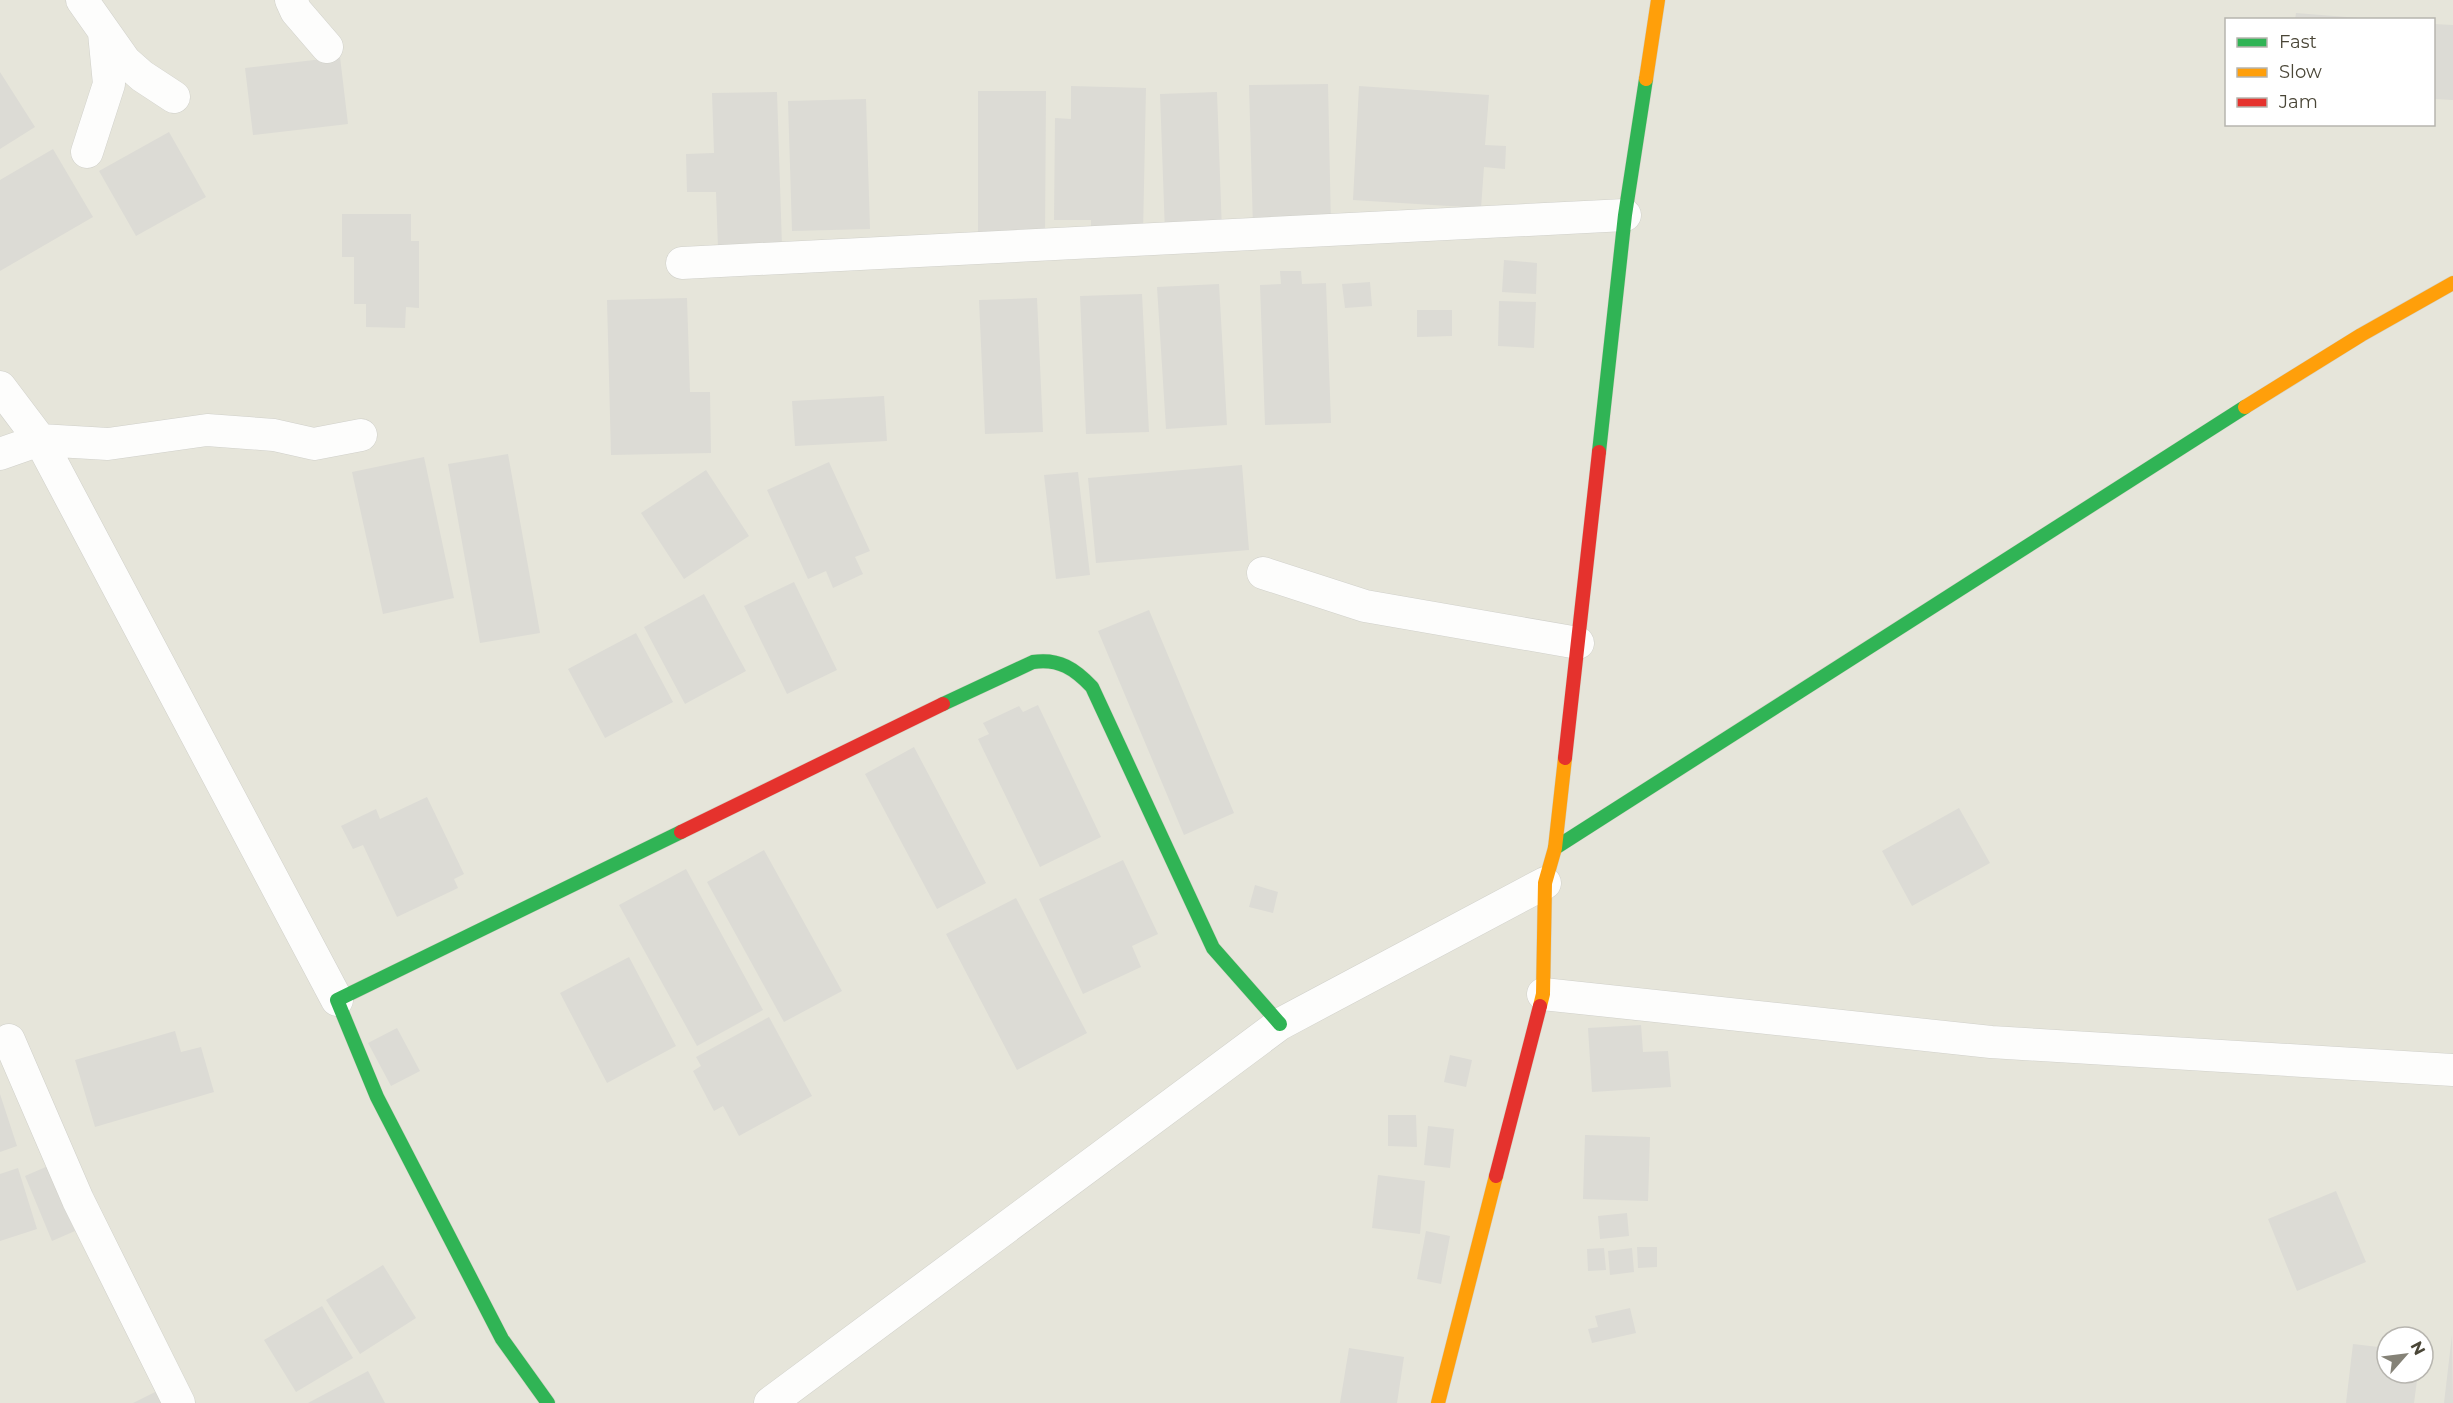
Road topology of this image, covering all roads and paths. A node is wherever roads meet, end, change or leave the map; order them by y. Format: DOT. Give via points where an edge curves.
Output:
graph roads {
  1 [pos="82,0"];
  2 [pos="291,0"];
  3 [pos="1658,0"];
  4 [pos="104,32"];
  5 [pos="327,47"];
  6 [pos="174,98"];
  7 [pos="87,152"];
  8 [pos="1625,215"];
  9 [pos="682,263"];
  10 [pos="2453,283"];
  11 [pos="0,387"];
  12 [pos="361,435"];
  13 [pos="40,440"];
  14 [pos="0,454"];
  15 [pos="1263,573"];
  16 [pos="1578,643"];
  17 [pos="1555,848"];
  18 [pos="1545,883"];
  19 [pos="1543,994"];
  20 [pos="337,1000"];
  21 [pos="1280,1024"];
  22 [pos="9,1040"];
  23 [pos="2453,1070"];
  24 [pos="179,1403"];
  25 [pos="548,1403"];
  26 [pos="770,1403"];
  27 [pos="1438,1403"];
  1 -- 4 [label="street"];
  2 -- 5 [label="street"];
  3 -- 8 [label="street"];
  4 -- 6 [label="street" via="125,61"];
  4 -- 7 [label="street" via="109,84"];
  8 -- 9 [label="street"];
  8 -- 16 [label="street"];
  10 -- 17 [label="street" via="2361,334 2122,484"];
  11 -- 13 [label="street"];
  12 -- 13 [label="street" via="314,444 274,435 207,430 108,444"];
  13 -- 14 [label="street"];
  13 -- 20 [label="street"];
  15 -- 16 [label="street" via="1365,606"];
  16 -- 17 [label="street"];
  17 -- 18 [label="street"];
  18 -- 19 [label="street"];
  18 -- 21 [label="street"];
  19 -- 23 [label="street" via="1991,1042"];
  19 -- 27 [label="street"];
  20 -- 21 [label="street" via="1039,659 1076,669 1092,687 1213,948"];
  20 -- 25 [label="street" via="377,1097 502,1339"];
  21 -- 26 [label="street"];
  22 -- 24 [label="street" via="78,1200"];
}
